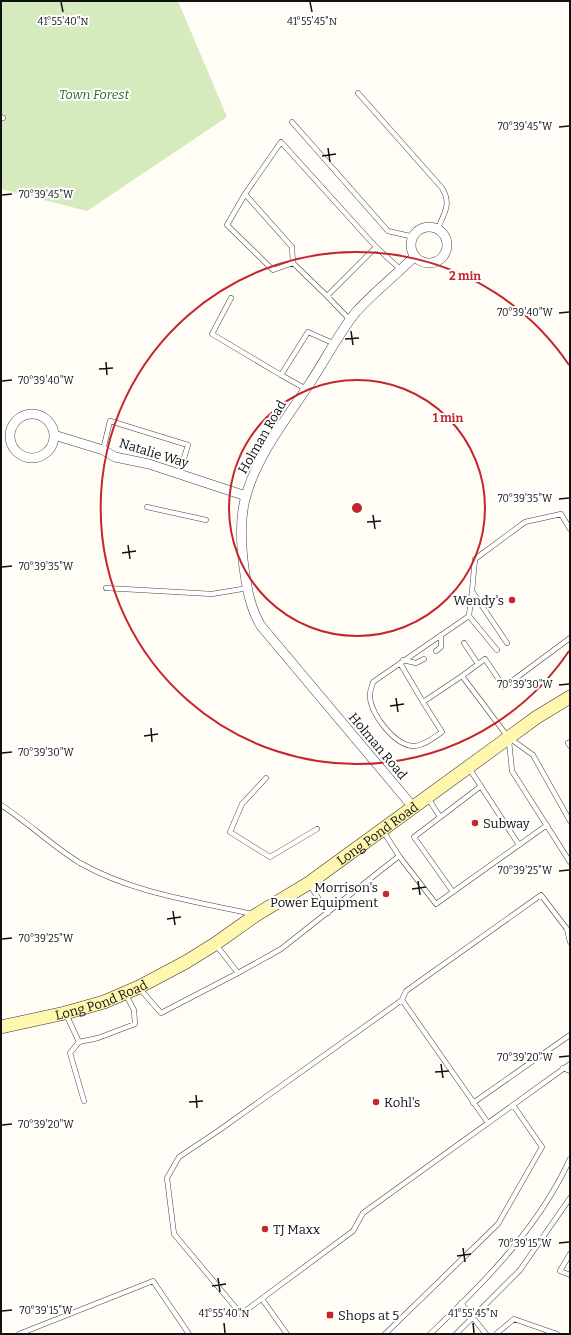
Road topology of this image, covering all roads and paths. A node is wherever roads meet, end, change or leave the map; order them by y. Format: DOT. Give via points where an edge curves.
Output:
graph roads {
  1 [pos="358,93"];
  2 [pos="292,122"];
  3 [pos="245,194"];
  4 [pos="437,230"];
  5 [pos="414,237"];
  6 [pos="376,247"];
  7 [pos="416,256"];
  8 [pos="293,263"];
  9 [pos="401,270"];
  10 [pos="327,296"];
  11 [pos="231,298"];
  12 [pos="350,321"];
  13 [pos="335,344"];
  14 [pos="281,375"];
  15 [pos="306,389"];
  16 [pos="54,436"];
  17 [pos="103,450"];
  18 [pos="179,474"];
  19 [pos="246,496"];
  20 [pos="147,507"];
  21 [pos="206,520"];
  22 [pos="570,528"];
  23 [pos="106,588"];
  24 [pos="248,588"];
  25 [pos="472,591"];
  26 [pos="469,616"];
  27 [pos="441,635"];
  28 [pos="570,638"];
  29 [pos="464,643"];
  30 [pos="507,643"];
  31 [pos="497,650"];
  32 [pos="436,651"];
  33 [pos="424,659"];
  34 [pos="402,661"];
  35 [pos="478,664"];
  36 [pos="462,676"];
  37 [pos="570,697"];
  38 [pos="423,702"];
  39 [pos="508,738"];
  40 [pos="570,742"];
  41 [pos="570,746"];
  42 [pos="468,766"];
  43 [pos="266,778"];
  44 [pos="481,786"];
  45 [pos="427,796"];
  46 [pos="1,805"];
  47 [pos="413,807"];
  48 [pos="440,817"];
  49 [pos="570,821"];
  50 [pos="546,825"];
  51 [pos="317,829"];
  52 [pos="382,829"];
  53 [pos="520,845"];
  54 [pos="399,856"];
  55 [pos="570,862"];
  56 [pos="309,883"];
  57 [pos="454,892"];
  58 [pos="328,912"];
  59 [pos="256,915"];
  60 [pos="570,942"];
  61 [pos="216,944"];
  62 [pos="238,973"];
  63 [pos="139,987"];
  64 [pos="125,994"];
  65 [pos="402,1000"];
  66 [pos="65,1013"];
  67 [pos="1,1027"];
  68 [pos="570,1035"];
  69 [pos="79,1042"];
  70 [pos="570,1064"];
  71 [pos="564,1068"];
  72 [pos="570,1071"];
  73 [pos="84,1101"];
  74 [pos="473,1103"];
  75 [pos="513,1105"];
  76 [pos="488,1124"];
  77 [pos="570,1159"];
  78 [pos="570,1198"];
  79 [pos="570,1254"];
  80 [pos="570,1275"];
  81 [pos="262,1299"];
  82 [pos="461,1303"];
  83 [pos="473,1317"];
  84 [pos="19,1334"];
  85 [pos="189,1334"];
  86 [pos="287,1334"];
  87 [pos="385,1334"];
  88 [pos="430,1334"];
  89 [pos="456,1334"];
  90 [pos="486,1334"];
  91 [pos="496,1334"];
  92 [pos="557,1334"];
  1 -- 4 [label="lane" via="442,188 448,203"];
  2 -- 5 [label="lane" via="388,231"];
  3 -- 6 [label="lane" via="282,142"];
  3 -- 8 [label="lane" via="292,247"];
  3 -- 8 [label="lane" via="228,225 273,270"];
  4 -- 5 [label="street" via="422,229"];
  4 -- 7 [label="street" via="443,234 446,241 446,250 442,258 430,263"];
  5 -- 7 [label="street" via="412,247"];
  6 -- 9 [label="lane"];
  6 -- 10 [label="lane"];
  7 -- 9 [label="street, Holman Road"];
  8 -- 10 [label="lane"];
  9 -- 12 [label="street, Holman Road" via="371,296"];
  10 -- 12 [label="lane"];
  11 -- 14 [label="lane" via="212,334"];
  12 -- 13 [label="street, Holman Road"];
  13 -- 14 [label="lane" via="308,332"];
  13 -- 15 [label="street, Holman Road"];
  14 -- 15 [label="lane"];
  15 -- 19 [label="street, Holman Road" via="266,453"];
  16 -- 16 [label="street" via="52,426 46,419 34,414 20,418 13,426 11,435 12,445 18,453 32,458 42,456 50,449"];
  16 -- 17 [label="street, Natalie Way"];
  17 -- 18 [label="street, Natalie Way" via="115,457"];
  17 -- 18 [label="lane" via="110,422 188,445"];
  18 -- 19 [label="street, Natalie Way"];
  19 -- 24 [label="street, Holman Road" via="241,536"];
  20 -- 21 [label="lane"];
  22 -- 25 [label="lane" via="560,514 525,522 475,559"];
  23 -- 24 [label="lane" via="212,594"];
  24 -- 47 [label="street, Holman Road" via="256,617 270,638"];
  25 -- 26 [label="lane"];
  25 -- 30 [label="lane"];
  26 -- 27 [label="lane"];
  26 -- 31 [label="lane"];
  27 -- 32 [label="lane" via="441,647"];
  27 -- 34 [label="lane"];
  28 -- 35 [label="lane" via="504,687 484,659"];
  29 -- 35 [label="lane"];
  33 -- 34 [label="lane" via="416,663"];
  34 -- 38 [label="lane"];
  34 -- 38 [label="lane" via="373,682 370,697 373,708 392,736 402,744 415,746 429,742 442,732"];
  35 -- 36 [label="lane"];
  36 -- 38 [label="lane"];
  36 -- 39 [label="lane"];
  37 -- 39 [label="street, Long Pond Road"];
  39 -- 42 [label="street, Long Pond Road"];
  39 -- 49 [label="lane" via="533,755"];
  39 -- 50 [label="lane" via="512,770"];
  40 -- 41 [label="lane"];
  42 -- 44 [label="lane"];
  42 -- 45 [label="street, Long Pond Road"];
  43 -- 51 [label="lane" via="242,804 230,832 270,857"];
  44 -- 48 [label="lane"];
  44 -- 53 [label="lane"];
  45 -- 47 [label="street, Long Pond Road"];
  45 -- 48 [label="lane"];
  46 -- 59 [label="lane" via="64,853 109,877 167,897"];
  47 -- 52 [label="street, Long Pond Road"];
  48 -- 57 [label="lane" via="414,837"];
  50 -- 53 [label="lane"];
  50 -- 55 [label="lane"];
  52 -- 54 [label="lane"];
  52 -- 56 [label="street, Long Pond Road"];
  53 -- 57 [label="lane"];
  54 -- 57 [label="lane" via="436,904"];
  54 -- 58 [label="lane"];
  56 -- 58 [label="lane"];
  56 -- 59 [label="street, Long Pond Road"];
  58 -- 62 [label="lane" via="281,949"];
  59 -- 61 [label="street, Long Pond Road"];
  60 -- 65 [label="lane" via="567,930 541,895 406,991"];
  61 -- 62 [label="lane"];
  61 -- 63 [label="street, Long Pond Road"];
  62 -- 63 [label="lane" via="161,1012"];
  63 -- 64 [label="street, Long Pond Road"];
  64 -- 66 [label="street, Long Pond Road"];
  64 -- 69 [label="lane" via="134,1010 135,1024 98,1038"];
  65 -- 74 [label="lane"];
  65 -- 81 [label="lane" via="179,1157 167,1178 174,1234 241,1314"];
  66 -- 67 [label="street, Long Pond Road"];
  66 -- 69 [label="lane"];
  68 -- 74 [label="lane"];
  69 -- 73 [label="lane" via="70,1053"];
  70 -- 71 [label="lane"];
  71 -- 72 [label="lane"];
  71 -- 75 [label="lane"];
  74 -- 76 [label="lane"];
  75 -- 76 [label="lane"];
  75 -- 87 [label="lane" via="542,1147 539,1153 498,1224"];
  76 -- 81 [label="lane" via="363,1214 353,1231"];
  77 -- 82 [label="lane" via="561,1179 512,1251"];
  78 -- 83 [label="lane" via="520,1270"];
  79 -- 80 [label="lane" via="560,1272"];
  81 -- 86 [label="lane"];
  82 -- 83 [label="lane"];
  82 -- 88 [label="lane"];
  83 -- 89 [label="lane"];
  83 -- 90 [label="lane"];
  84 -- 85 [label="lane" via="153,1281"];
  91 -- 92 [label="lane" via="514,1319"];
}
